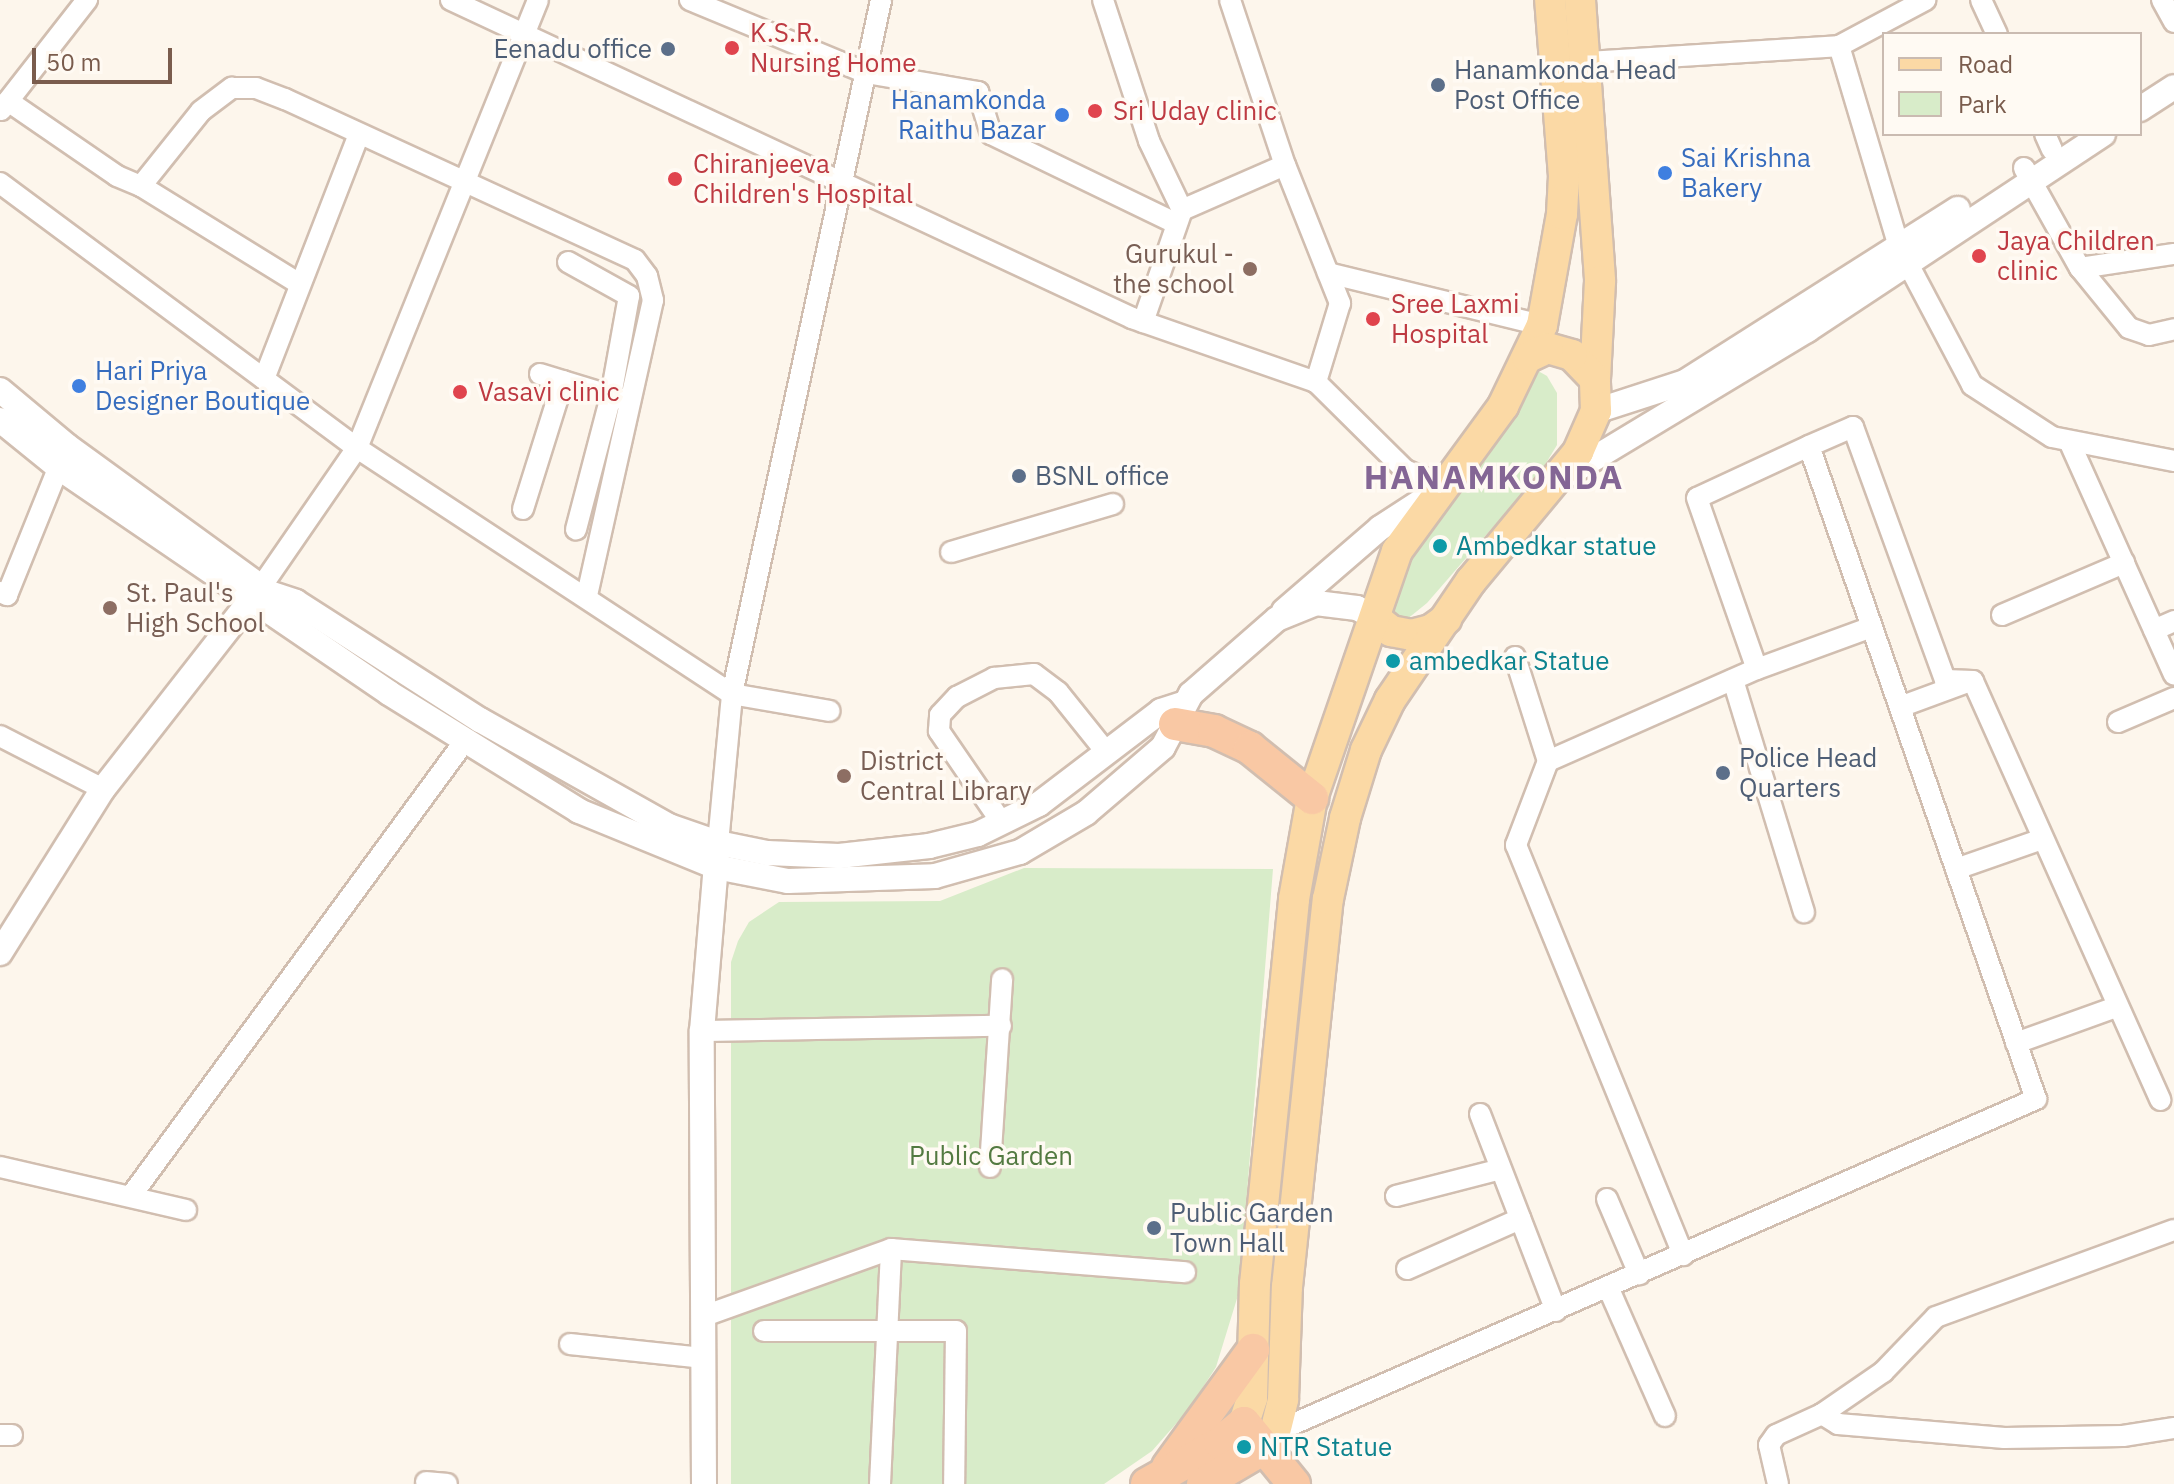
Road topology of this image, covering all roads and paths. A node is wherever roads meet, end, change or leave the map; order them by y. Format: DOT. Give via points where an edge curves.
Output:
graph roads {
  1 [pos="87,0"];
  2 [pos="451,0"];
  3 [pos="538,0"];
  4 [pos="690,0"];
  5 [pos="881,0"];
  6 [pos="1103,0"];
  7 [pos="1230,0"];
  8 [pos="1550,0"];
  9 [pos="1580,0"];
  10 [pos="1925,0"];
  11 [pos="1981,0"];
  12 [pos="2162,0"];
  13 [pos="2174,22"];
  14 [pos="1996,32"];
  15 [pos="524,35"];
  16 [pos="1839,46"];
  17 [pos="1586,62"];
  18 [pos="2174,71"];
  19 [pos="866,73"];
  20 [pos="2174,87"];
  21 [pos="2142,92"];
  22 [pos="4,106"];
  23 [pos="2142,108"];
  24 [pos="359,134"];
  25 [pos="2069,136"];
  26 [pos="2099,136"];
  27 [pos="2048,142"];
  28 [pos="1285,165"];
  29 [pos="2028,174"];
  30 [pos="0,183"];
  31 [pos="141,186"];
  32 [pos="465,186"];
  33 [pos="843,187"];
  34 [pos="1178,216"];
  35 [pos="1903,254"];
  36 [pos="2174,254"];
  37 [pos="568,262"];
  38 [pos="2080,268"];
  39 [pos="1328,273"];
  40 [pos="298,283"];
  41 [pos="1143,322"];
  42 [pos="1542,325"];
  43 [pos="2174,329"];
  44 [pos="1527,358"];
  45 [pos="540,374"];
  46 [pos="264,379"];
  47 [pos="1595,379"];
  48 [pos="563,381"];
  49 [pos="1316,382"];
  50 [pos="0,390"];
  51 [pos="611,396"];
  52 [pos="632,402"];
  53 [pos="1596,411"];
  54 [pos="0,420"];
  55 [pos="2069,441"];
  56 [pos="1809,446"];
  57 [pos="357,448"];
  58 [pos="62,457"];
  59 [pos="2174,461"];
  60 [pos="1559,480"];
  61 [pos="1440,489"];
  62 [pos="1113,504"];
  63 [pos="523,509"];
  64 [pos="576,529"];
  65 [pos="951,552"];
  66 [pos="2124,563"];
  67 [pos="256,592"];
  68 [pos="587,596"];
  69 [pos="2,600"];
  70 [pos="2002,615"];
  71 [pos="1375,618"];
  72 [pos="1447,618"];
  73 [pos="1277,619"];
  74 [pos="2174,621"];
  75 [pos="1872,627"];
  76 [pos="2154,630"];
  77 [pos="1515,657"];
  78 [pos="1757,669"];
  79 [pos="2174,675"];
  80 [pos="1733,680"];
  81 [pos="1973,681"];
  82 [pos="732,694"];
  83 [pos="2174,698"];
  84 [pos="1900,707"];
  85 [pos="830,711"];
  86 [pos="1179,714"];
  87 [pos="2118,722"];
  88 [pos="0,736"];
  89 [pos="464,742"];
  90 [pos="1106,752"];
  91 [pos="1548,761"];
  92 [pos="103,789"];
  93 [pos="1312,798"];
  94 [pos="1002,823"];
  95 [pos="2042,839"];
  96 [pos="717,855"];
  97 [pos="1956,869"];
  98 [pos="1804,912"];
  99 [pos="0,953"];
  100 [pos="1002,979"];
  101 [pos="2116,1007"];
  102 [pos="1001,1026"];
  103 [pos="702,1031"];
  104 [pos="2016,1043"];
  105 [pos="2160,1100"];
  106 [pos="1480,1114"];
  107 [pos="0,1167"];
  108 [pos="990,1167"];
  109 [pos="1501,1169"];
  110 [pos="131,1196"];
  111 [pos="1396,1196"];
  112 [pos="1607,1199"];
  113 [pos="186,1210"];
  114 [pos="1520,1219"];
  115 [pos="2174,1230"];
  116 [pos="891,1249"];
  117 [pos="1683,1255"];
  118 [pos="1407,1269"];
  119 [pos="1185,1272"];
  120 [pos="1639,1274"];
  121 [pos="1608,1287"];
  122 [pos="1556,1311"];
  123 [pos="704,1316"];
  124 [pos="887,1330"];
  125 [pos="764,1331"];
  126 [pos="570,1344"];
  127 [pos="1253,1350"];
  128 [pos="704,1358"];
  129 [pos="1822,1414"];
  130 [pos="1665,1416"];
  131 [pos="2174,1428"];
  132 [pos="1249,1450"];
  133 [pos="1154,1480"];
  134 [pos="704,1484"];
  135 [pos="880,1484"];
  136 [pos="954,1484"];
  137 [pos="1203,1484"];
  138 [pos="1294,1484"];
  139 [pos="1778,1484"];
  1 -- 22 [label="street"];
  2 -- 15 [label="street"];
  3 -- 15 [label="street"];
  4 -- 19 [label="street"];
  5 -- 19 [label="street"];
  6 -- 34 [label="street"];
  7 -- 28 [label="street"];
  8 -- 42 [label="main road" via="1564,176"];
  9 -- 17 [label="main road"];
  10 -- 16 [label="street"];
  11 -- 14 [label="street"];
  12 -- 13 [label="street"];
  15 -- 32 [label="street"];
  15 -- 33 [label="street"];
  16 -- 17 [label="street"];
  16 -- 35 [label="street"];
  17 -- 47 [label="main road" via="1600,281"];
  18 -- 21 [label="street"];
  19 -- 33 [label="street"];
  19 -- 34 [label="street" via="978,92 991,134"];
  20 -- 23 [label="street"];
  22 -- 31 [label="street"];
  24 -- 31 [label="street" via="256,88 232,88 201,111"];
  24 -- 32 [label="street"];
  24 -- 40 [label="street"];
  25 -- 27 [label="street"];
  26 -- 29 [label="street"];
  27 -- 29 [label="street"];
  28 -- 34 [label="street"];
  28 -- 39 [label="street"];
  29 -- 35 [label="street"];
  29 -- 38 [label="street"];
  30 -- 46 [label="street"];
  31 -- 40 [label="street"];
  32 -- 52 [label="street" via="635,260 647,276 653,300"];
  32 -- 57 [label="street"];
  33 -- 41 [label="street"];
  33 -- 82 [label="street"];
  34 -- 41 [label="street"];
  35 -- 53 [label="street" via="1685,382"];
  35 -- 55 [label="street" via="1972,385 2052,437"];
  35 -- 60 [label="street" via="1651,428"];
  36 -- 38 [label="street"];
  37 -- 51 [label="street" via="629,296"];
  38 -- 43 [label="street" via="2129,328 2149,335"];
  39 -- 42 [label="street"];
  39 -- 49 [label="street" via="1340,303"];
  40 -- 46 [label="street"];
  41 -- 49 [label="street"];
  42 -- 44 [label="main road"];
  44 -- 47 [label="main road" via="1559,349"];
  44 -- 61 [label="main road" via="1495,417"];
  45 -- 48 [label="street"];
  46 -- 57 [label="street"];
  47 -- 53 [label="main road"];
  48 -- 51 [label="street"];
  48 -- 63 [label="street"];
  49 -- 61 [label="street" via="1405,470"];
  50 -- 58 [label="street"];
  51 -- 52 [label="street"];
  51 -- 64 [label="street"];
  52 -- 68 [label="street"];
  53 -- 60 [label="main road"];
  54 -- 58 [label="street"];
  55 -- 59 [label="street"];
  55 -- 66 [label="street"];
  56 -- 75 [label="street"];
  56 -- 78 [label="street" via="1697,498"];
  56 -- 81 [label="street" via="1853,427 1945,680"];
  57 -- 67 [label="street"];
  57 -- 68 [label="street"];
  58 -- 67 [label="street"];
  58 -- 69 [label="street"];
  60 -- 72 [label="main road" via="1498,545"];
  61 -- 71 [label="main road" via="1397,551"];
  61 -- 73 [label="street" via="1380,528"];
  62 -- 65 [label="street"];
  66 -- 70 [label="street"];
  66 -- 76 [label="street"];
  67 -- 89 [label="street"];
  67 -- 92 [label="street"];
  67 -- 96 [label="street" via="296,602 480,720"];
  68 -- 82 [label="street"];
  71 -- 72 [label="main road" via="1391,631 1411,635 1431,630"];
  71 -- 73 [label="street" via="1357,608 1316,603"];
  71 -- 93 [label="main road"];
  72 -- 132 [label="main road" via="1390,700 1366,750 1345,818 1328,899 1287,1287 1283,1399"];
  73 -- 86 [label="street"];
  74 -- 76 [label="street"];
  75 -- 78 [label="street"];
  75 -- 84 [label="street"];
  76 -- 79 [label="street"];
  77 -- 91 [label="street"];
  78 -- 80 [label="street"];
  80 -- 91 [label="street"];
  80 -- 98 [label="street"];
  81 -- 84 [label="street"];
  81 -- 95 [label="street"];
  82 -- 85 [label="street"];
  82 -- 96 [label="street"];
  83 -- 87 [label="street"];
  84 -- 97 [label="street"];
  86 -- 90 [label="street" via="1161,711"];
  86 -- 93 [label="highway" via="1250,748"];
  86 -- 96 [label="street" via="1163,747 1086,813 1020,852 983,865 935,876 788,881"];
  88 -- 92 [label="street"];
  89 -- 96 [label="street" via="579,811"];
  89 -- 110 [label="street"];
  90 -- 94 [label="street" via="1039,804"];
  90 -- 94 [label="street" via="1058,692 1034,674 994,678 957,697 940,715 939,731"];
  91 -- 117 [label="street" via="1516,845"];
  92 -- 99 [label="street"];
  93 -- 127 [label="main road" via="1294,899"];
  94 -- 96 [label="street" via="929,846 839,856"];
  95 -- 97 [label="street"];
  95 -- 101 [label="street"];
  96 -- 103 [label="street"];
  97 -- 104 [label="street"];
  100 -- 102 [label="street"];
  101 -- 104 [label="street"];
  101 -- 105 [label="street"];
  102 -- 103 [label="street"];
  102 -- 108 [label="street"];
  103 -- 123 [label="street"];
  104 -- 117 [label="street" via="2036,1099"];
  106 -- 109 [label="street"];
  107 -- 110 [label="street"];
  109 -- 111 [label="street"];
  109 -- 114 [label="street"];
  110 -- 113 [label="street"];
  112 -- 120 [label="street"];
  114 -- 118 [label="street"];
  114 -- 122 [label="street"];
  115 -- 129 [label="street" via="1936,1317 1883,1372"];
  116 -- 119 [label="street"];
  116 -- 123 [label="street"];
  116 -- 124 [label="street"];
  117 -- 120 [label="street"];
  120 -- 121 [label="street"];
  121 -- 122 [label="street"];
  121 -- 130 [label="street"];
  122 -- 132 [label="street" via="1340,1399"];
  123 -- 128 [label="street"];
  124 -- 125 [label="street"];
  124 -- 135 [label="street"];
  124 -- 136 [label="street" via="956,1331"];
  126 -- 128 [label="street"];
  127 -- 132 [label="main road"];
  127 -- 133 [label="highway"];
  128 -- 134 [label="street"];
  129 -- 131 [label="street" via="1838,1424 2004,1438 2123,1436"];
  129 -- 139 [label="street" via="1776,1435 1769,1445"];
  132 -- 133 [label="highway"];
  132 -- 137 [label="highway"];
  132 -- 138 [label="highway"];
}
